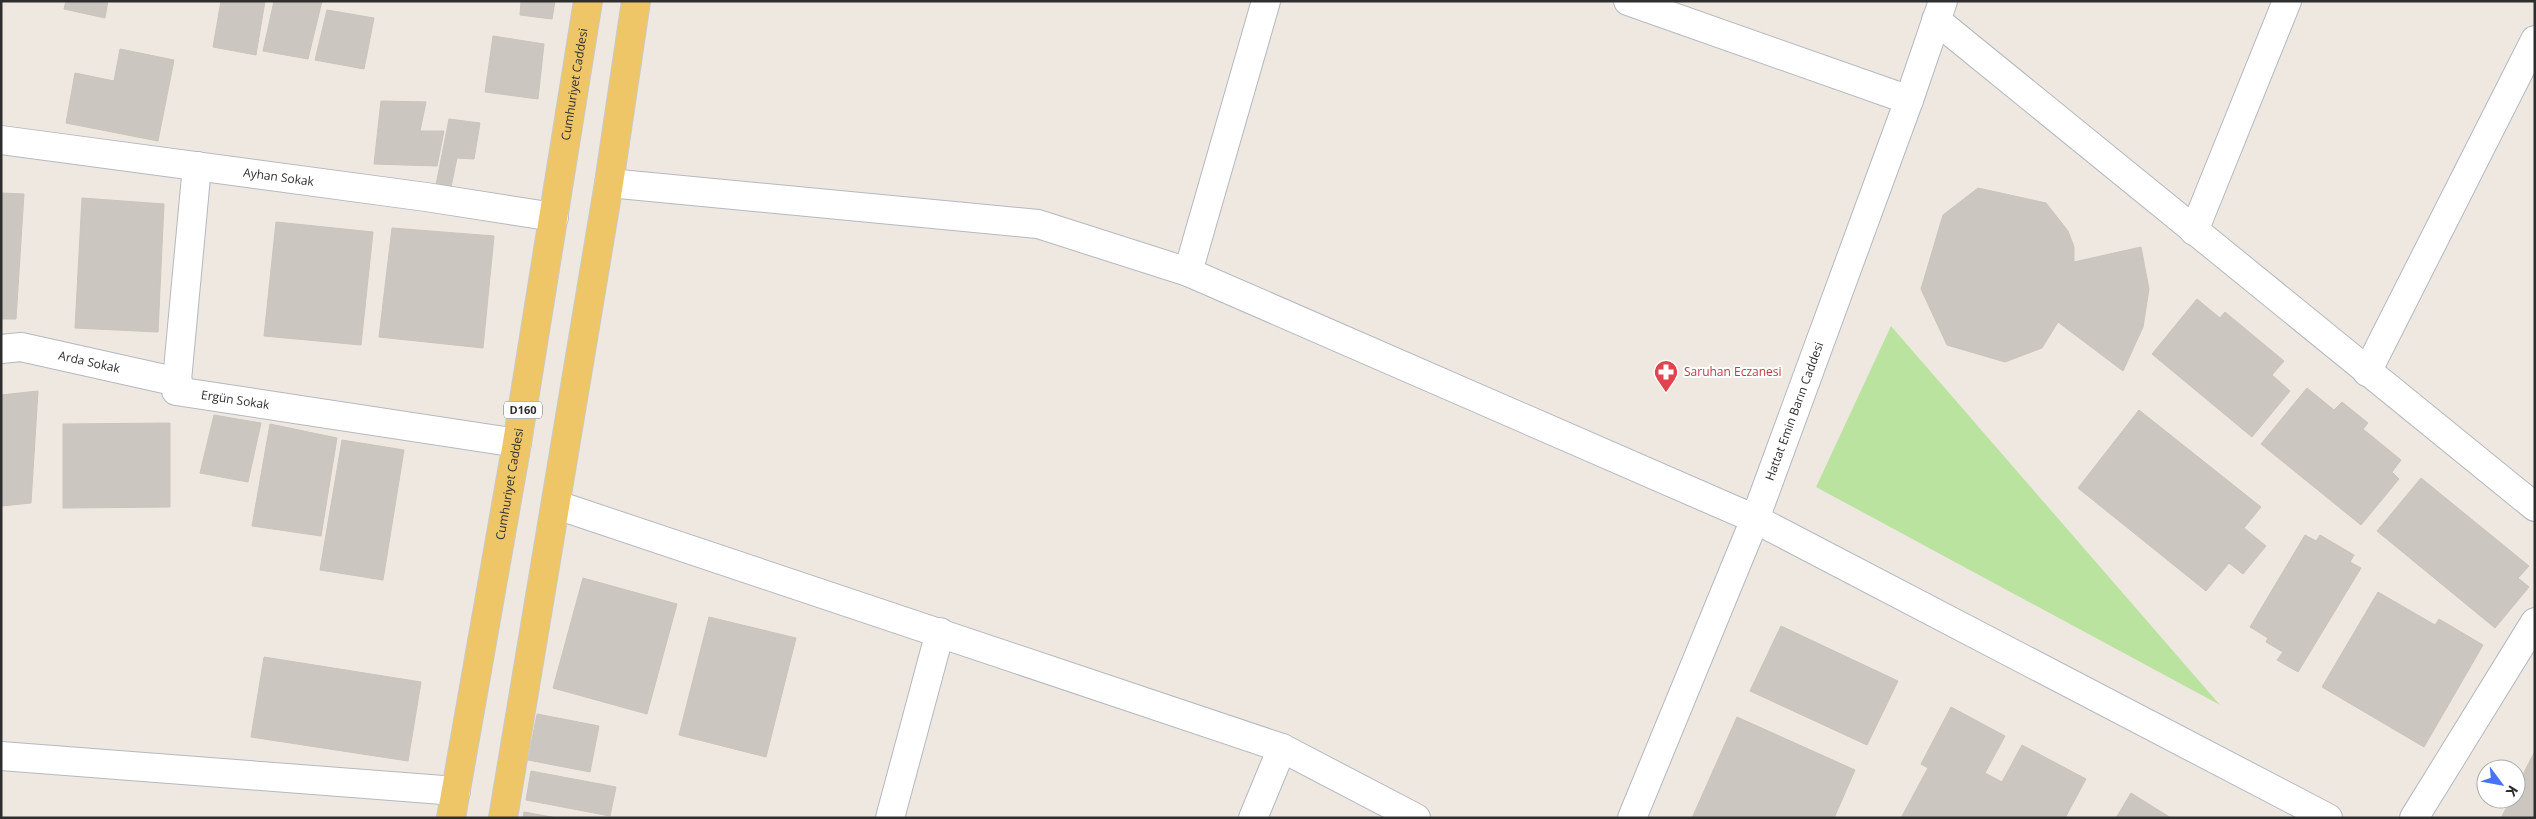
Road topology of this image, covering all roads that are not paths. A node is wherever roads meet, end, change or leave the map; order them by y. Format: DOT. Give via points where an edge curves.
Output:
graph roads {
  1 [pos="588,1"];
  2 [pos="636,1"];
  3 [pos="1266,1"];
  4 [pos="1628,1"];
  5 [pos="2287,1"];
  6 [pos="1940,11"];
  7 [pos="2535,40"];
  8 [pos="1909,100"];
  9 [pos="1,140"];
  10 [pos="196,166"];
  11 [pos="609,183"];
  12 [pos="554,217"];
  13 [pos="2194,231"];
  14 [pos="1188,272"];
  15 [pos="1,349"];
  16 [pos="2367,372"];
  17 [pos="178,382"];
  18 [pos="517,443"];
  19 [pos="557,505"];
  20 [pos="2535,506"];
  21 [pos="1755,519"];
  22 [pos="2535,622"];
  23 [pos="940,632"];
  24 [pos="1282,748"];
  25 [pos="1,756"];
  26 [pos="456,790"];
  27 [pos="451,818"];
  28 [pos="503,818"];
  29 [pos="890,818"];
  30 [pos="1253,818"];
  31 [pos="1416,818"];
  32 [pos="1632,818"];
  33 [pos="2328,818"];
  34 [pos="2414,818"];
  1 -- 12 [label="main road, Cumhuriyet Caddesi / D160"];
  2 -- 11 [label="main road"];
  3 -- 14 [label="street"];
  4 -- 8 [label="street"];
  5 -- 13 [label="street"];
  6 -- 8 [label="street, Hattat Emin Barın Caddesi"];
  6 -- 13 [label="street"];
  7 -- 16 [label="street"];
  8 -- 21 [label="street, Hattat Emin Barın Caddesi"];
  9 -- 10 [label="street, Ayhan Sokak"];
  10 -- 12 [label="street, Ayhan Sokak"];
  10 -- 17 [label="street"];
  11 -- 14 [label="street" via="1038,224"];
  11 -- 19 [label="main road"];
  12 -- 18 [label="main road, Cumhuriyet Caddesi / D160"];
  13 -- 16 [label="street"];
  14 -- 21 [label="street"];
  15 -- 17 [label="street, Arda Sokak" via="21,347"];
  16 -- 20 [label="street"];
  17 -- 18 [label="street, Ergün Sokak" via="176,391"];
  18 -- 26 [label="main road, Cumhuriyet Caddesi / D160"];
  19 -- 23 [label="street"];
  19 -- 28 [label="main road"];
  21 -- 32 [label="street, Hattat Emin Barın Caddesi"];
  21 -- 33 [label="street"];
  22 -- 34 [label="street"];
  23 -- 24 [label="street"];
  23 -- 29 [label="street"];
  24 -- 30 [label="street"];
  24 -- 31 [label="street"];
  25 -- 26 [label="street"];
  26 -- 27 [label="main road, Cumhuriyet Caddesi / D160"];
}
